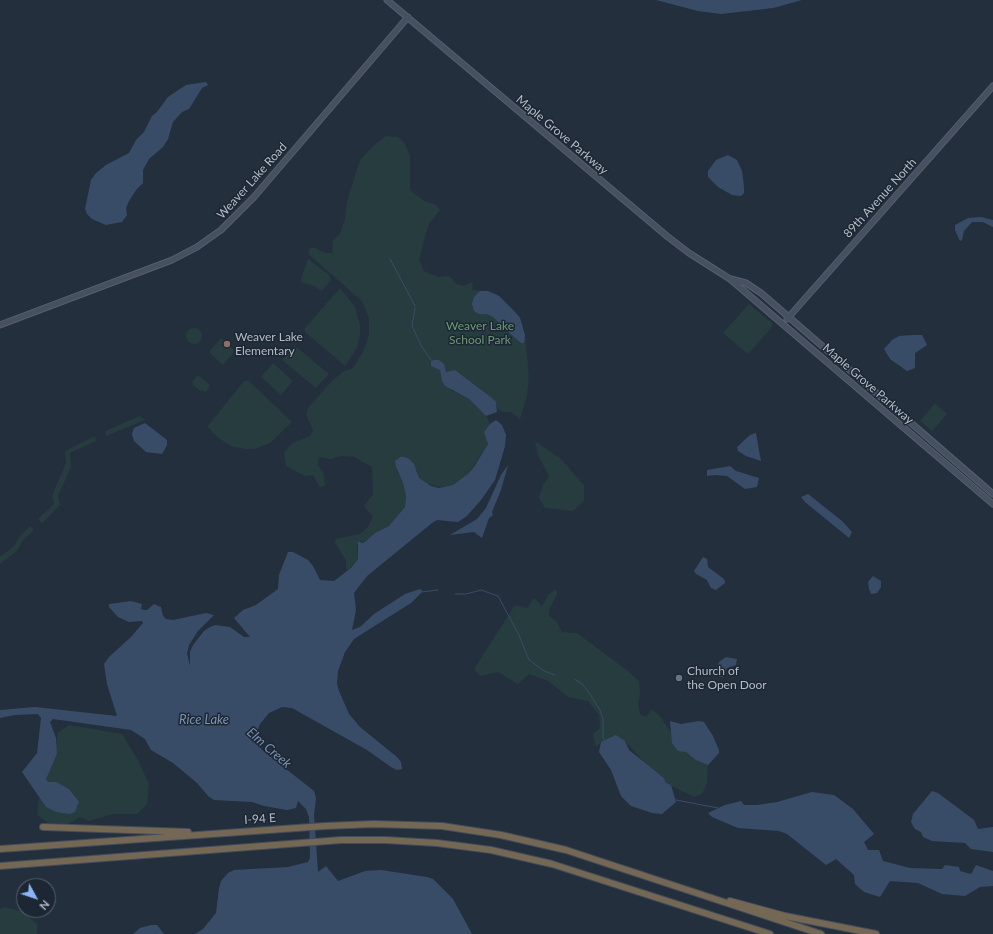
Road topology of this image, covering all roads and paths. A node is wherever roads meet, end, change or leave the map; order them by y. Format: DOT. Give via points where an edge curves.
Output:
graph roads {
  1 [pos="387,0"];
  2 [pos="408,17"];
  3 [pos="993,86"];
  4 [pos="730,279"];
  5 [pos="788,317"];
  6 [pos="782,324"];
  7 [pos="0,325"];
  8 [pos="993,494"];
  9 [pos="993,504"];
  10 [pos="42,827"];
  11 [pos="220,833"];
  12 [pos="0,850"];
  13 [pos="0,866"];
  14 [pos="708,897"];
  15 [pos="767,933"];
  16 [pos="821,934"];
  17 [pos="876,934"];
  1 -- 2 [label="main road, Maple Grove Parkway"];
  2 -- 4 [label="main road, Maple Grove Parkway" via="668,238"];
  2 -- 7 [label="main road, Weaver Lake Road" via="254,197 221,230 168,261"];
  3 -- 5 [label="main road, 89th Avenue North"];
  4 -- 5 [label="main road, Maple Grove Parkway" via="746,283"];
  4 -- 6 [label="main road, Maple Grove Parkway"];
  5 -- 6 [label="main road, 89th Avenue North"];
  5 -- 8 [label="main road, Maple Grove Parkway"];
  6 -- 9 [label="main road, Maple Grove Parkway"];
  10 -- 11 [label="highway"];
  11 -- 12 [label="highway"];
  11 -- 14 [label="highway, I-94 E" via="325,826 442,826 501,835 566,850"];
  13 -- 15 [label="highway" via="341,840 437,843 516,855 579,872"];
  14 -- 16 [label="highway"];
  14 -- 17 [label="highway"];
}
